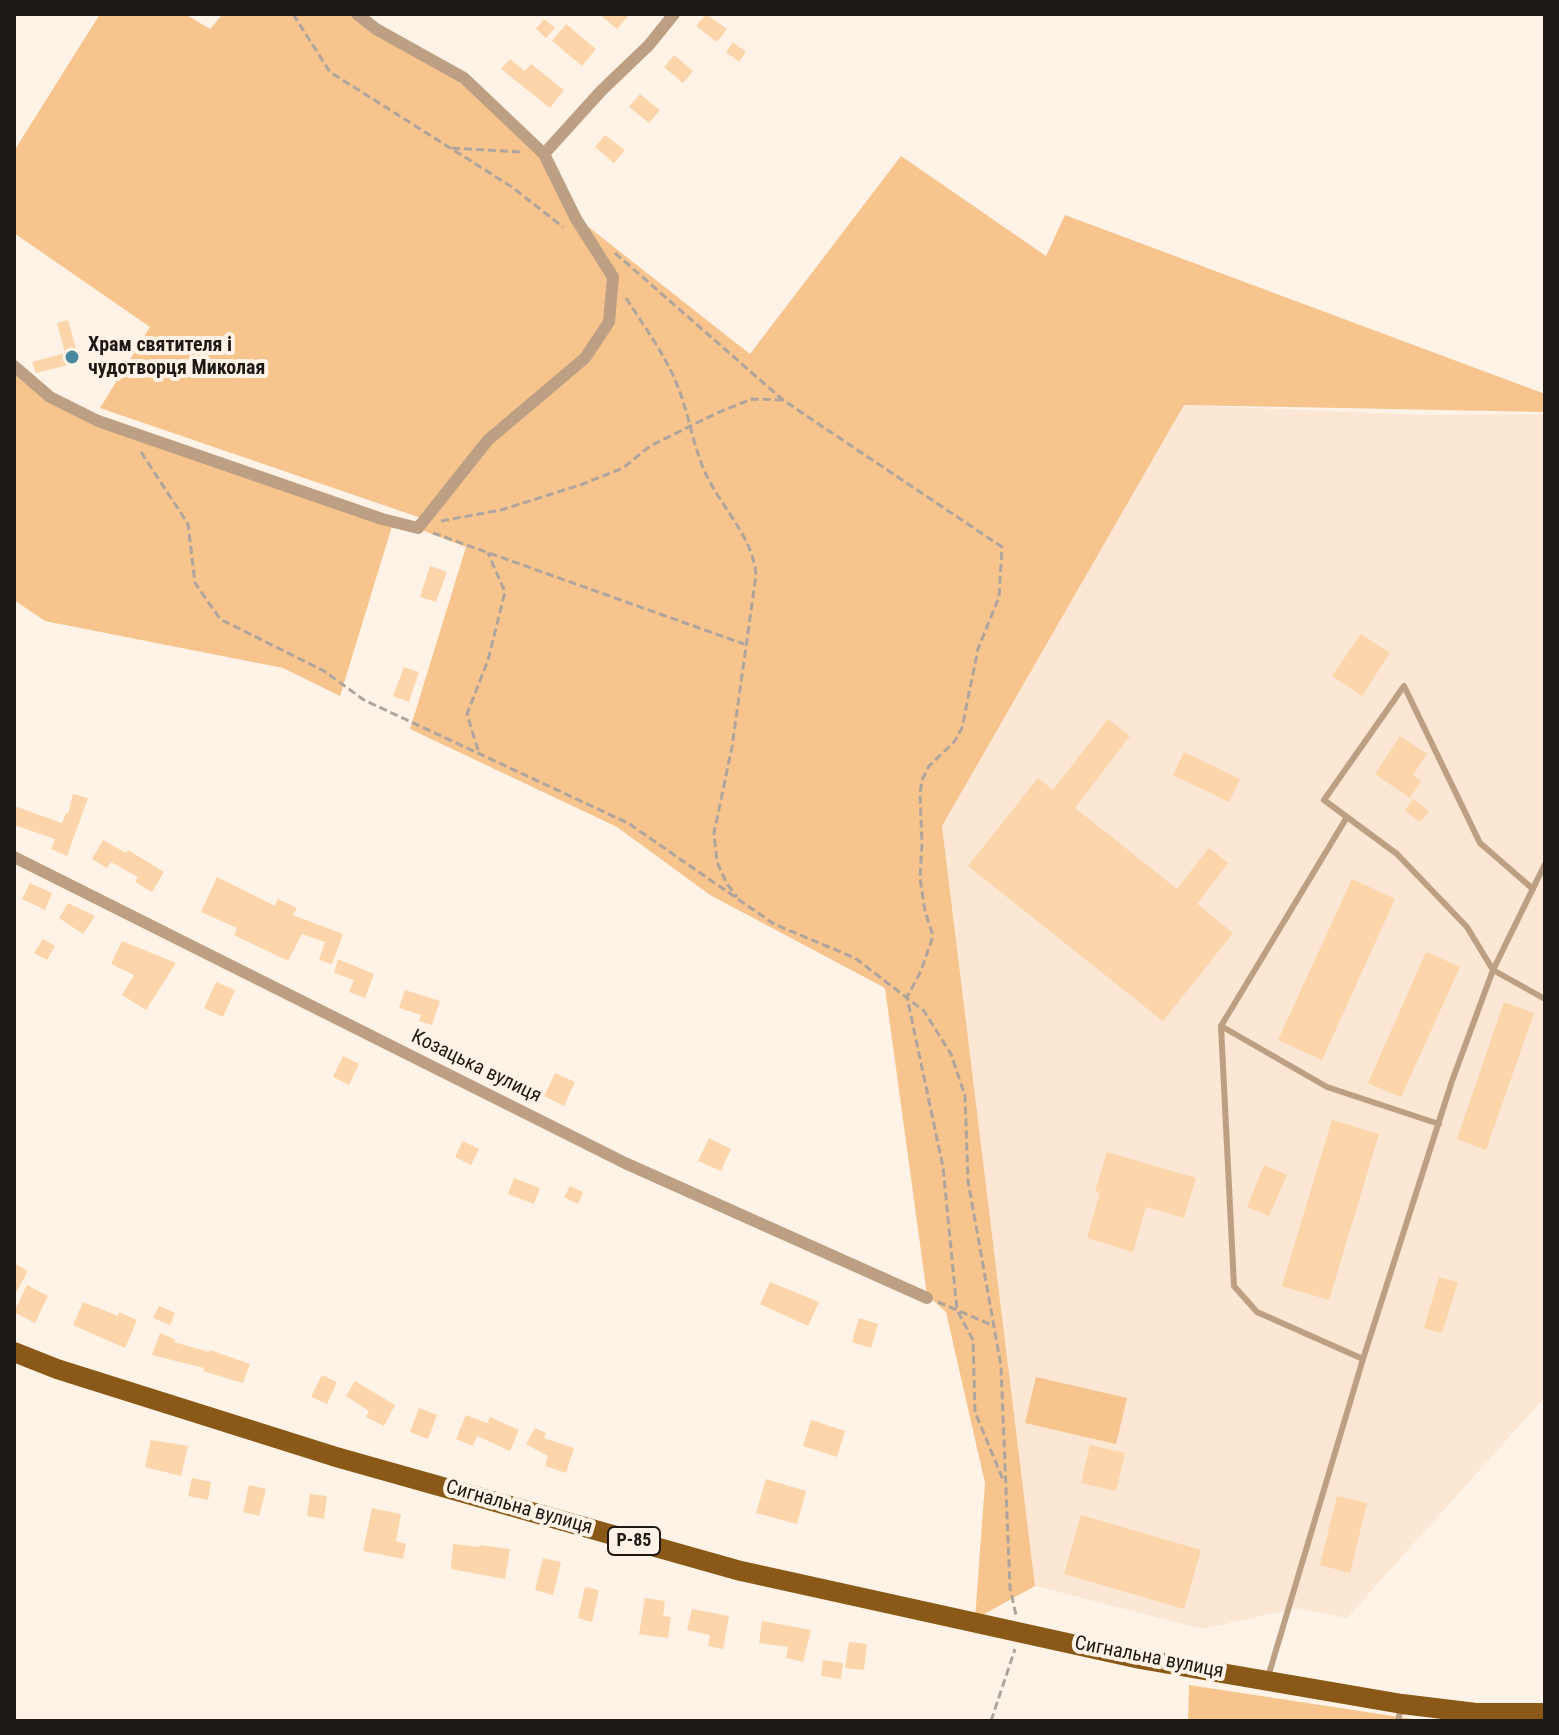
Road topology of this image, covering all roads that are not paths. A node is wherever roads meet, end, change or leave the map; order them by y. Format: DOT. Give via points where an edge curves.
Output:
graph roads {
  1 [pos="357,14"];
  2 [pos="674,14"];
  3 [pos="544,154"];
  4 [pos="14,366"];
  5 [pos="1347,817"];
  6 [pos="14,857"];
  7 [pos="1545,864"];
  8 [pos="1533,889"];
  9 [pos="1493,970"];
  10 [pos="1545,999"];
  11 [pos="1221,1026"];
  12 [pos="1439,1124"];
  13 [pos="927,1298"];
  14 [pos="14,1352"];
  15 [pos="1363,1359"];
  16 [pos="1267,1681"];
  17 [pos="1400,1712"];
  18 [pos="1545,1713"];
  1 -- 3 [label="street" via="464,78"];
  2 -- 3 [label="street"];
  3 -- 4 [label="street" via="613,277 609,322 585,358 488,440 418,528 98,421 50,397"];
  5 -- 8 [label="lane" via="1324,800 1404,686 1480,843"];
  5 -- 9 [label="lane" via="1397,854 1467,927"];
  5 -- 11 [label="lane"];
  6 -- 13 [label="street, Козацька вулиця" via="625,1163"];
  7 -- 8 [label="lane"];
  8 -- 9 [label="lane"];
  9 -- 10 [label="lane"];
  9 -- 12 [label="lane"];
  11 -- 12 [label="lane" via="1327,1087"];
  11 -- 15 [label="lane" via="1234,1286 1257,1312"];
  12 -- 15 [label="lane"];
  14 -- 16 [label="main road, Сигнальна вулиця / Р-85" via="333,1456 741,1571 1140,1659"];
  15 -- 16 [label="lane"];
  16 -- 17 [label="main road, Р-85"];
  17 -- 18 [label="main road, Р-85"];
}
